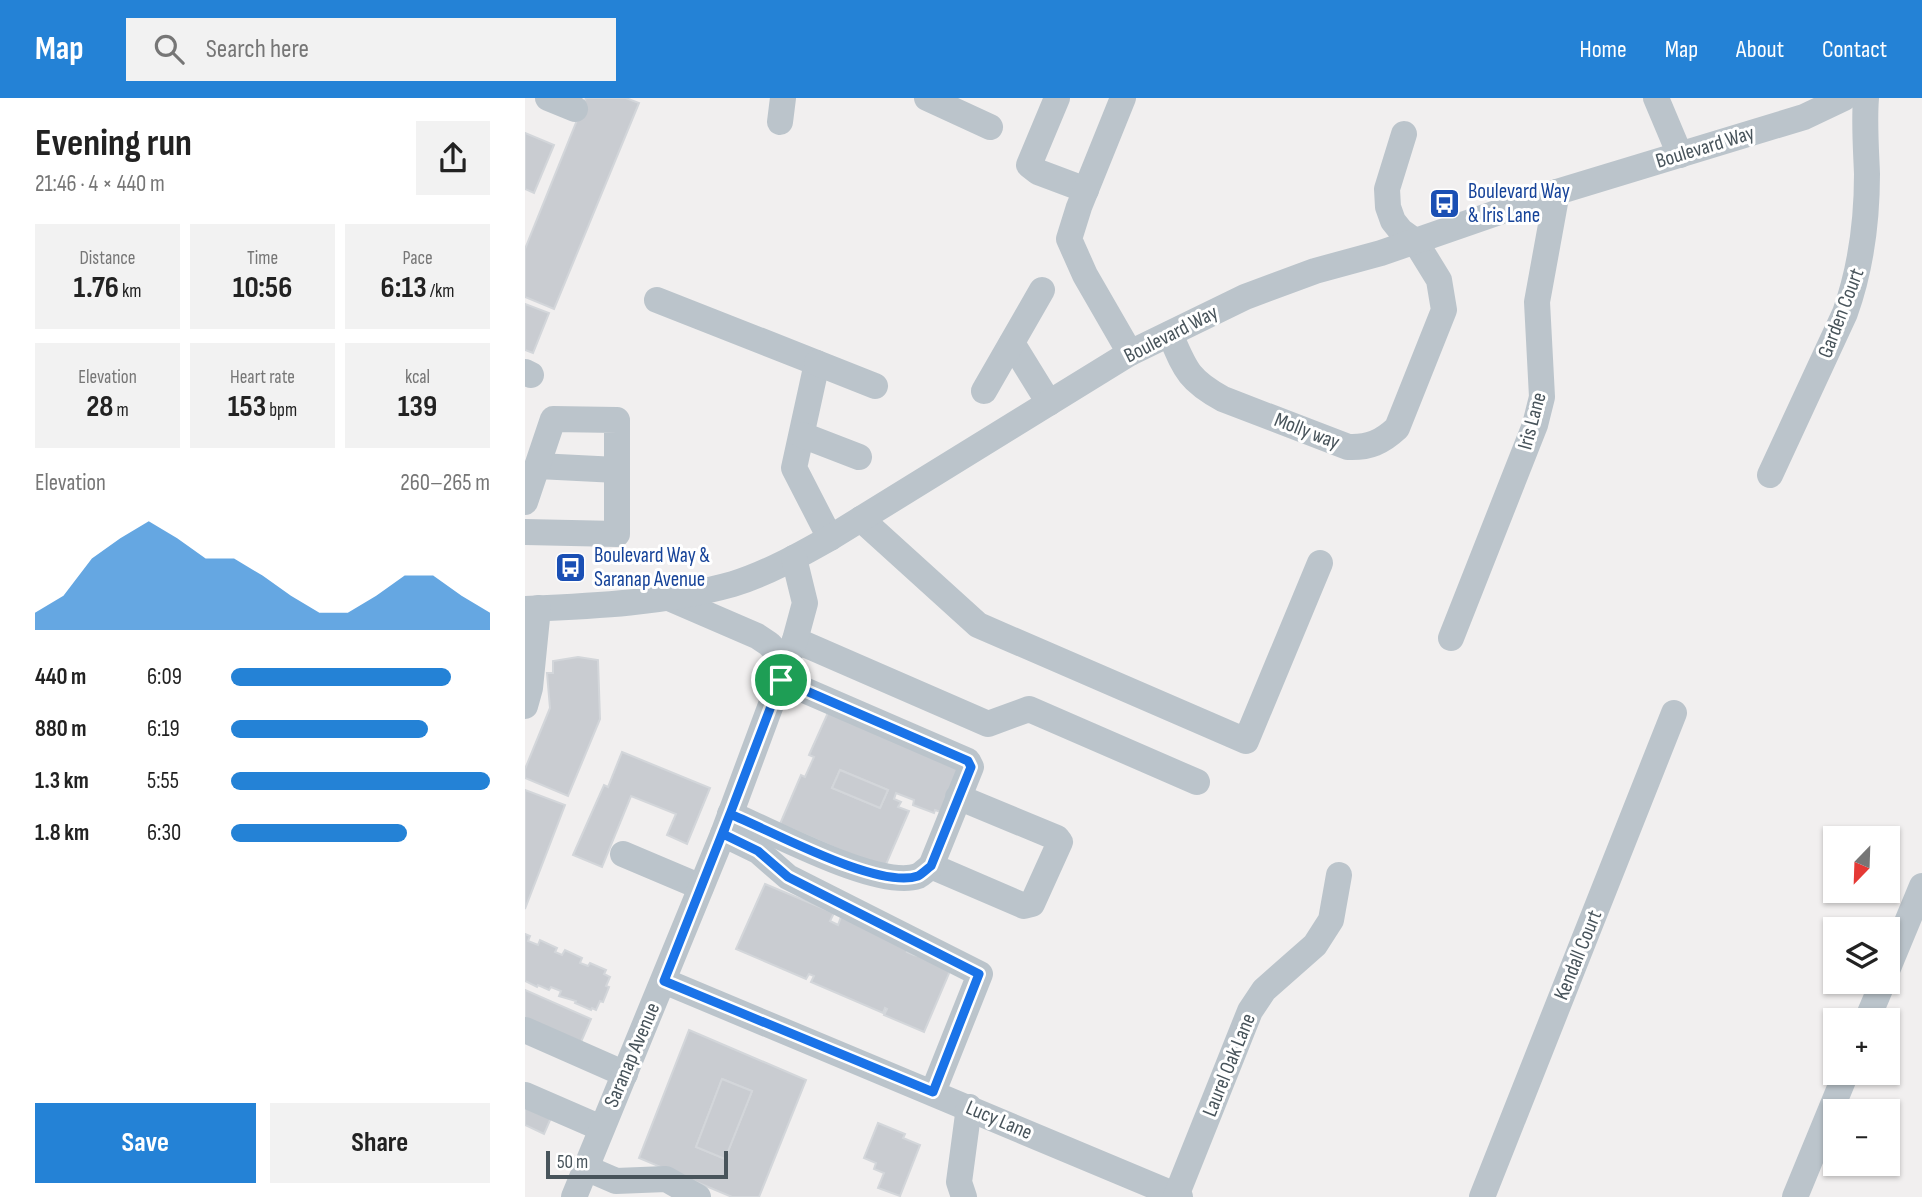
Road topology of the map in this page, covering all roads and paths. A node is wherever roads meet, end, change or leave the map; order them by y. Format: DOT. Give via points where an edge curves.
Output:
graph roads {
  1 [pos="548,98"];
  2 [pos="927,98"];
  3 [pos="1057,98"];
  4 [pos="1123,98"];
  5 [pos="1656,98"];
  6 [pos="1844,98"];
  7 [pos="1866,98"];
  8 [pos="576,110"];
  9 [pos="990,127"];
  10 [pos="1404,134"];
  11 [pos="1679,155"];
  12 [pos="1086,190"];
  13 [pos="1557,192"];
  14 [pos="1415,241"];
  15 [pos="1042,290"];
  16 [pos="657,300"];
  17 [pos="1170,334"];
  18 [pos="1011,343"];
  19 [pos="1131,353"];
  20 [pos="817,363"];
  21 [pos="875,386"];
  22 [pos="984,391"];
  23 [pos="1049,403"];
  24 [pos="802,435"];
  25 [pos="859,457"];
  26 [pos="538,466"];
  27 [pos="617,470"];
  28 [pos="1770,475"];
  29 [pos="525,502"];
  30 [pos="861,519"];
  31 [pos="525,531"];
  32 [pos="830,538"];
  33 [pos="794,558"];
  34 [pos="1320,563"];
  35 [pos="669,598"];
  36 [pos="532,608"];
  37 [pos="1451,638"];
  38 [pos="787,661"];
  39 [pos="525,706"];
  40 [pos="1674,713"];
  41 [pos="1197,782"];
  42 [pos="958,797"];
  43 [pos="727,824"];
  44 [pos="623,854"];
  45 [pos="931,866"];
  46 [pos="1339,875"];
  47 [pos="1922,886"];
  48 [pos="701,887"];
  49 [pos="1900,939"];
  50 [pos="664,981"];
  51 [pos="525,1030"];
  52 [pos="625,1074"];
  53 [pos="1841,1085"];
  54 [pos="933,1092"];
  55 [pos="525,1095"];
  56 [pos="969,1107"];
  57 [pos="601,1128"];
  58 [pos="586,1168"];
  59 [pos="1178,1196"];
  60 [pos="574,1197"];
  61 [pos="698,1197"];
  62 [pos="964,1197"];
  63 [pos="1482,1197"];
  64 [pos="1795,1197"];
  1 -- 8 [label="street"];
  2 -- 9 [label="street"];
  3 -- 12 [label="street" via="1029,165"];
  4 -- 12 [label="street"];
  5 -- 11 [label="street"];
  6 -- 11 [label="street, Boulevard Way" via="1804,117"];
  7 -- 28 [label="street, Garden Court" via="1867,177 1862,256 1855,286"];
  10 -- 14 [label="street" via="1387,189 1388,207 1393,221"];
  11 -- 13 [label="street, Boulevard Way"];
  12 -- 19 [label="street" via="1069,239"];
  13 -- 14 [label="street, Boulevard Way"];
  13 -- 37 [label="street, Iris Lane" via="1537,302 1542,397"];
  14 -- 17 [label="street, Boulevard Way" via="1245,297"];
  14 -- 17 [label="street, Molly way" via="1439,281 1444,310 1397,428 1365,448 1348,447 1204,388 1186,372"];
  15 -- 18 [label="street"];
  16 -- 20 [label="street"];
  17 -- 19 [label="street, Boulevard Way"];
  18 -- 22 [label="street"];
  18 -- 23 [label="street"];
  19 -- 23 [label="street, Boulevard Way"];
  20 -- 21 [label="street"];
  20 -- 24 [label="street"];
  23 -- 30 [label="street, Boulevard Way"];
  24 -- 25 [label="street"];
  24 -- 32 [label="street" via="794,468"];
  26 -- 27 [label="street"];
  26 -- 27 [label="street" via="554,419 617,420"];
  26 -- 29 [label="street"];
  27 -- 31 [label="street" via="617,534"];
  30 -- 32 [label="street, Boulevard Way"];
  30 -- 34 [label="street" via="978,625 1246,741"];
  32 -- 33 [label="street, Boulevard Way"];
  33 -- 35 [label="street, Boulevard Way" via="735,583"];
  33 -- 38 [label="street, Saranap Avenue" via="805,603"];
  35 -- 36 [label="street, Boulevard Way"];
  35 -- 38 [label="street" via="757,636"];
  36 -- 39 [label="street" via="530,688"];
  38 -- 41 [label="street" via="988,724 1029,709"];
  38 -- 42 [label="street" via="968,761 971,767"];
  38 -- 43 [label="street, Saranap Avenue"];
  40 -- 63 [label="street, Kendall Court"];
  42 -- 45 [label="street"];
  42 -- 45 [label="street" via="1056,838 1060,846 1028,906"];
  43 -- 45 [label="street" via="870,873 918,876"];
  43 -- 48 [label="street, Saranap Avenue"];
  43 -- 54 [label="street" via="788,877 979,974"];
  44 -- 48 [label="street"];
  46 -- 59 [label="street, Laurel Oak Lane" via="1331,920 1315,945 1264,990 1250,1011"];
  47 -- 49 [label="street"];
  48 -- 50 [label="street, Saranap Avenue"];
  50 -- 52 [label="street, Saranap Avenue"];
  50 -- 54 [label="street, Lucy Lane"];
  51 -- 52 [label="street"];
  52 -- 57 [label="street, Saranap Avenue"];
  53 -- 64 [label="street"];
  54 -- 56 [label="street, Lucy Lane"];
  55 -- 57 [label="street"];
  56 -- 59 [label="street, Lucy Lane"];
  56 -- 62 [label="street" via="959,1182"];
  57 -- 58 [label="street, Saranap Avenue"];
  58 -- 60 [label="street, Saranap Avenue"];
  58 -- 61 [label="street" via="616,1181 666,1179"];
}
